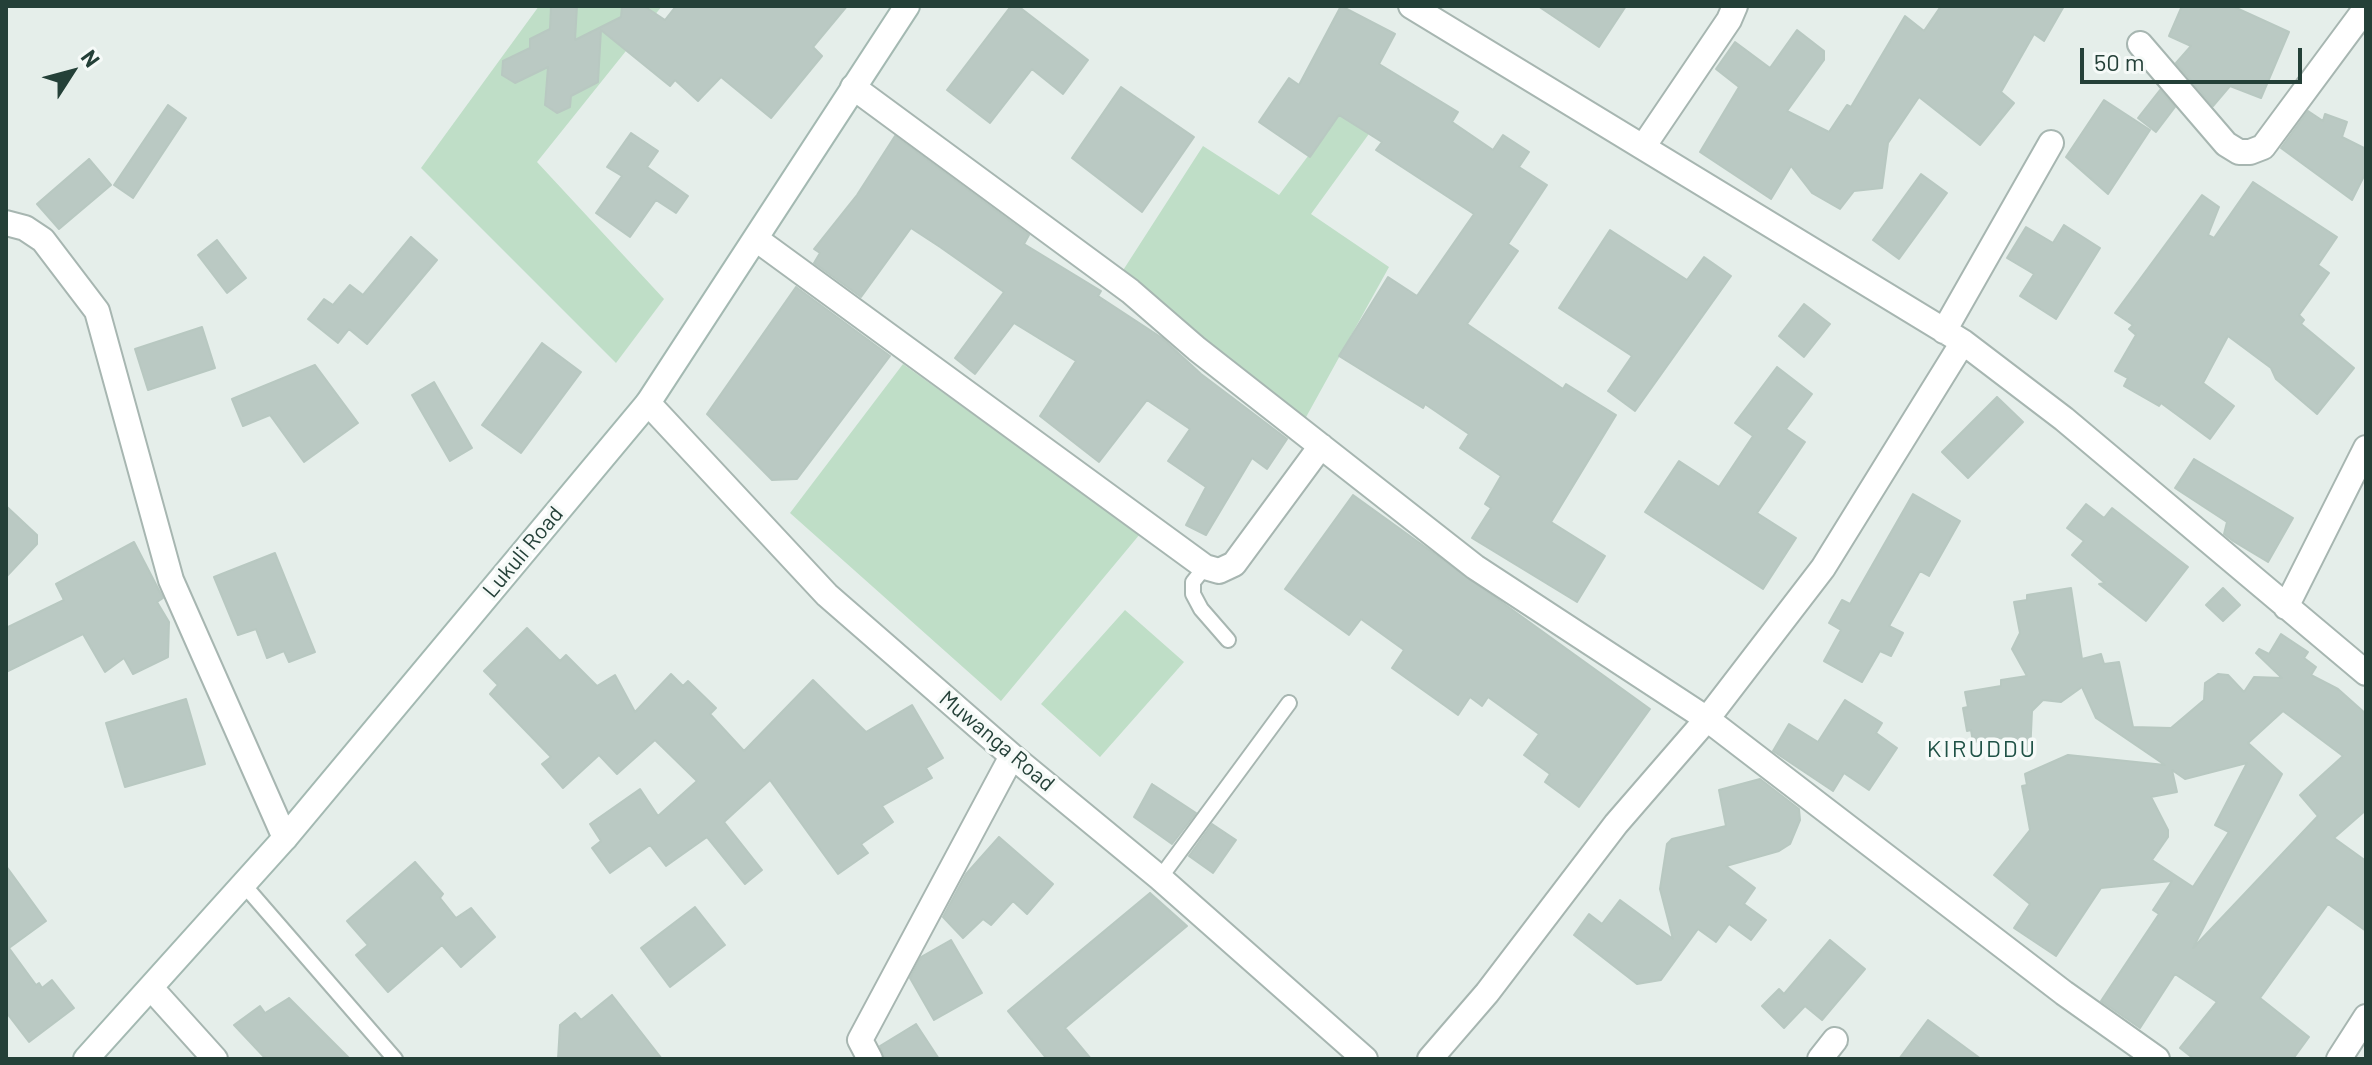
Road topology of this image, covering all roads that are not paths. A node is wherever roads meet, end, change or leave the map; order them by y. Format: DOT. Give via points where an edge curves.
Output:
graph roads {
  1 [pos="907,6"];
  2 [pos="1411,6"];
  3 [pos="1735,6"];
  4 [pos="2366,8"];
  5 [pos="2140,44"];
  6 [pos="853,87"];
  7 [pos="2051,143"];
  8 [pos="1643,147"];
  9 [pos="6,223"];
  10 [pos="756,239"];
  11 [pos="1953,337"];
  12 [pos="648,403"];
  13 [pos="1321,446"];
  14 [pos="2366,448"];
  15 [pos="1205,567"];
  16 [pos="2286,607"];
  17 [pos="1228,640"];
  18 [pos="2366,673"];
  19 [pos="1289,703"];
  20 [pos="1707,719"];
  21 [pos="1012,756"];
  22 [pos="285,838"];
  23 [pos="1160,878"];
  24 [pos="244,885"];
  25 [pos="151,988"];
  26 [pos="2366,1017"];
  27 [pos="86,1059"];
  28 [pos="215,1059"];
  29 [pos="395,1059"];
  30 [pos="870,1059"];
  31 [pos="1365,1059"];
  32 [pos="1430,1059"];
  33 [pos="2157,1059"];
  34 [pos="2339,1059"];
  1 -- 6 [label="street, Lukuli Road"];
  2 -- 8 [label="street"];
  3 -- 8 [label="street"];
  4 -- 5 [label="street" via="2263,147 2250,152 2226,144"];
  6 -- 10 [label="street, Lukuli Road"];
  6 -- 13 [label="street" via="1130,291"];
  7 -- 11 [label="street"];
  8 -- 11 [label="street"];
  9 -- 22 [label="street" via="43,240 97,311 171,580"];
  10 -- 12 [label="street, Lukuli Road"];
  10 -- 15 [label="street"];
  11 -- 16 [label="street" via="2064,419"];
  11 -- 20 [label="street" via="1823,568"];
  12 -- 21 [label="street, Muwanga Road" via="827,595"];
  12 -- 22 [label="street, Lukuli Road"];
  13 -- 15 [label="street" via="1234,564 1219,571"];
  13 -- 20 [label="street" via="1475,567"];
  14 -- 16 [label="street"];
  15 -- 17 [label="lane" via="1193,582 1193,594"];
  16 -- 18 [label="street"];
  19 -- 23 [label="lane"];
  20 -- 32 [label="street" via="1616,824"];
  20 -- 33 [label="street"];
  21 -- 23 [label="street, Muwanga Road"];
  21 -- 30 [label="street" via="860,1040"];
  22 -- 24 [label="street, Lukuli Road"];
  23 -- 31 [label="street, Muwanga Road"];
  24 -- 25 [label="street, Lukuli Road"];
  24 -- 29 [label="lane"];
  25 -- 27 [label="street, Lukuli Road"];
  25 -- 28 [label="street"];
  26 -- 34 [label="street"];
}
